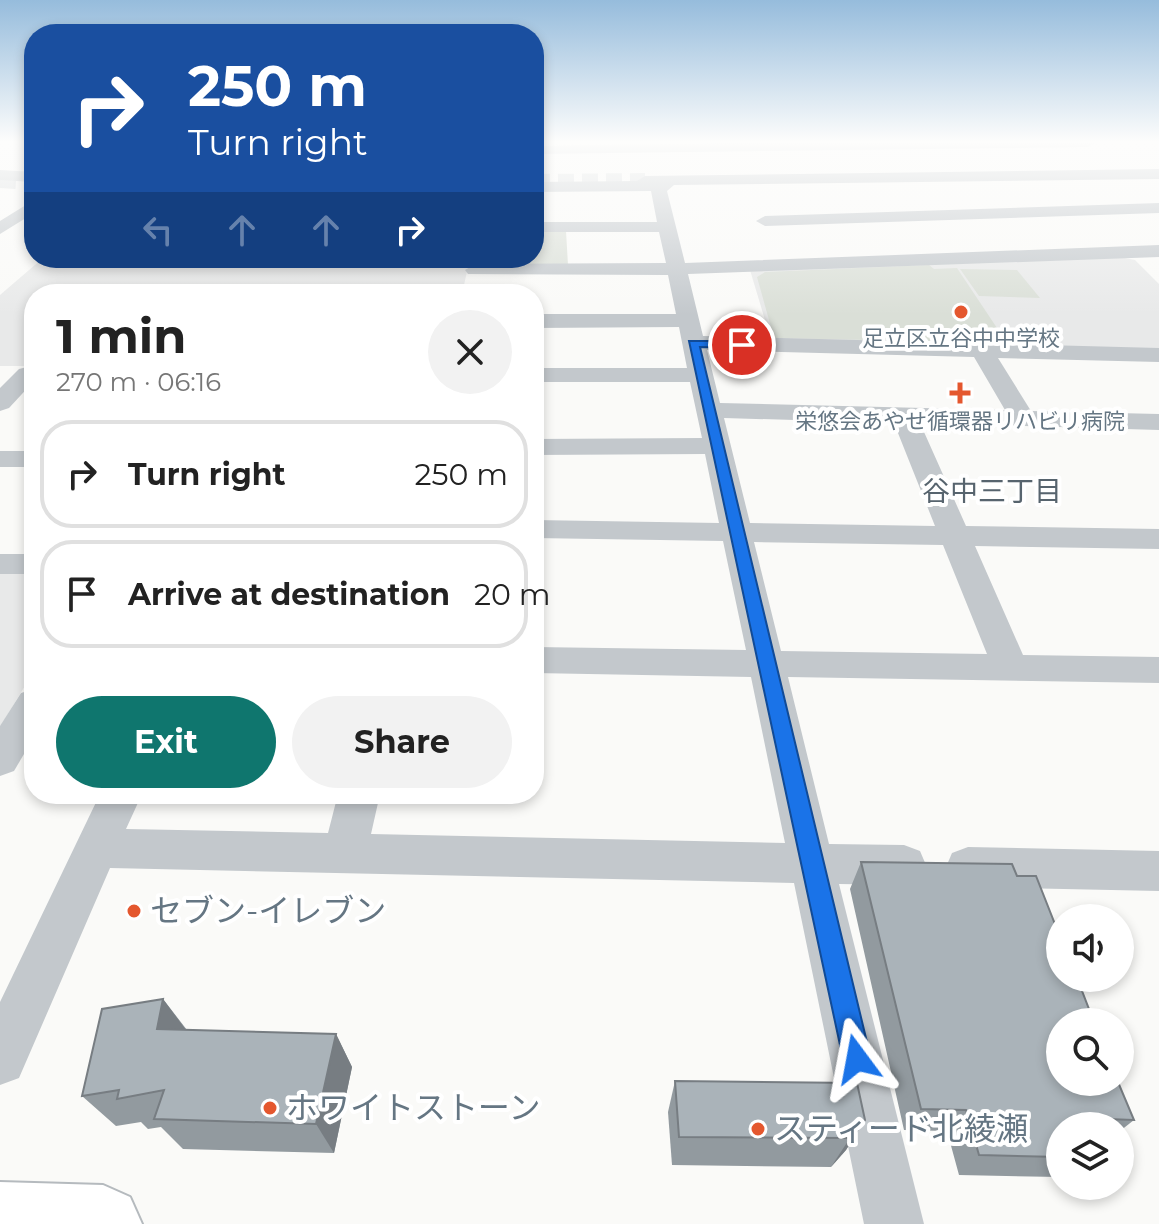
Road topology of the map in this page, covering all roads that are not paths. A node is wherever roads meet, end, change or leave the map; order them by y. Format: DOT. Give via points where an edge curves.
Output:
graph roads {
  1 [pos="657,200"];
  2 [pos="664,200"];
  3 [pos="707,200"];
  4 [pos="753,200"];
  5 [pos="800,200"];
  6 [pos="953,200"];
  7 [pos="956,203"];
  8 [pos="1159,208"];
  9 [pos="24,212"];
  10 [pos="763,217"];
  11 [pos="544,227"];
  12 [pos="667,227"];
  13 [pos="0,229"];
  14 [pos="1001,245"];
  15 [pos="1159,251"];
  16 [pos="1138,252"];
  17 [pos="544,266"];
  18 [pos="677,269"];
  19 [pos="1159,274"];
  20 [pos="544,324"];
  21 [pos="982,351"];
  22 [pos="1159,355"];
  23 [pos="0,374"];
  24 [pos="24,374"];
  25 [pos="544,375"];
  26 [pos="702,379"];
  27 [pos="24,380"];
  28 [pos="0,403"];
  29 [pos="903,414"];
  30 [pos="1023,418"];
  31 [pos="1159,422"];
  32 [pos="544,443"];
  33 [pos="0,459"];
  34 [pos="24,459"];
  35 [pos="544,529"];
  36 [pos="737,532"];
  37 [pos="953,536"];
  38 [pos="1159,539"];
  39 [pos="0,564"];
  40 [pos="24,564"];
  41 [pos="544,660"];
  42 [pos="767,665"];
  43 [pos="1011,668"];
  44 [pos="1159,670"];
  45 [pos="24,720"];
  46 [pos="0,760"];
  47 [pos="116,804"];
  48 [pos="357,804"];
  49 [pos="96,848"];
  50 [pos="345,853"];
  51 [pos="812,863"];
  52 [pos="1159,871"];
  53 [pos="0,1059"];
  54 [pos="0,1220"];
  55 [pos="103,1224"];
  56 [pos="894,1224"];
  1 -- 12 [label="street"];
  2 -- 10 [label="street"];
  3 -- 10 [label="street"];
  4 -- 10 [label="street"];
  5 -- 10 [label="street"];
  6 -- 7 [label="street"];
  7 -- 8 [label="street"];
  7 -- 10 [label="street"];
  7 -- 14 [label="street"];
  9 -- 13 [label="street"];
  10 -- 14 [label="street"];
  10 -- 18 [label="street"];
  11 -- 12 [label="street"];
  12 -- 18 [label="street"];
  14 -- 16 [label="street"];
  15 -- 16 [label="street"];
  16 -- 19 [label="street"];
  17 -- 18 [label="street"];
  18 -- 26 [label="street"];
  20 -- 26 [label="street"];
  21 -- 22 [label="street"];
  21 -- 26 [label="street"];
  21 -- 30 [label="street"];
  23 -- 24 [label="street"];
  25 -- 26 [label="street"];
  26 -- 29 [label="street"];
  26 -- 32 [label="street"];
  26 -- 36 [label="street"];
  27 -- 28 [label="street"];
  29 -- 30 [label="street"];
  29 -- 37 [label="street"];
  30 -- 31 [label="street"];
  33 -- 34 [label="street"];
  35 -- 36 [label="street"];
  36 -- 37 [label="street"];
  36 -- 42 [label="street"];
  37 -- 38 [label="street"];
  37 -- 43 [label="street"];
  39 -- 40 [label="street"];
  41 -- 42 [label="street"];
  42 -- 43 [label="street"];
  42 -- 51 [label="street"];
  43 -- 44 [label="street"];
  45 -- 46 [label="street"];
  47 -- 49 [label="street"];
  48 -- 50 [label="street"];
  49 -- 50 [label="street"];
  49 -- 53 [label="street"];
  50 -- 51 [label="street"];
  51 -- 52 [label="street"];
  51 -- 56 [label="street"];
  54 -- 55 [label="main road"];
}
